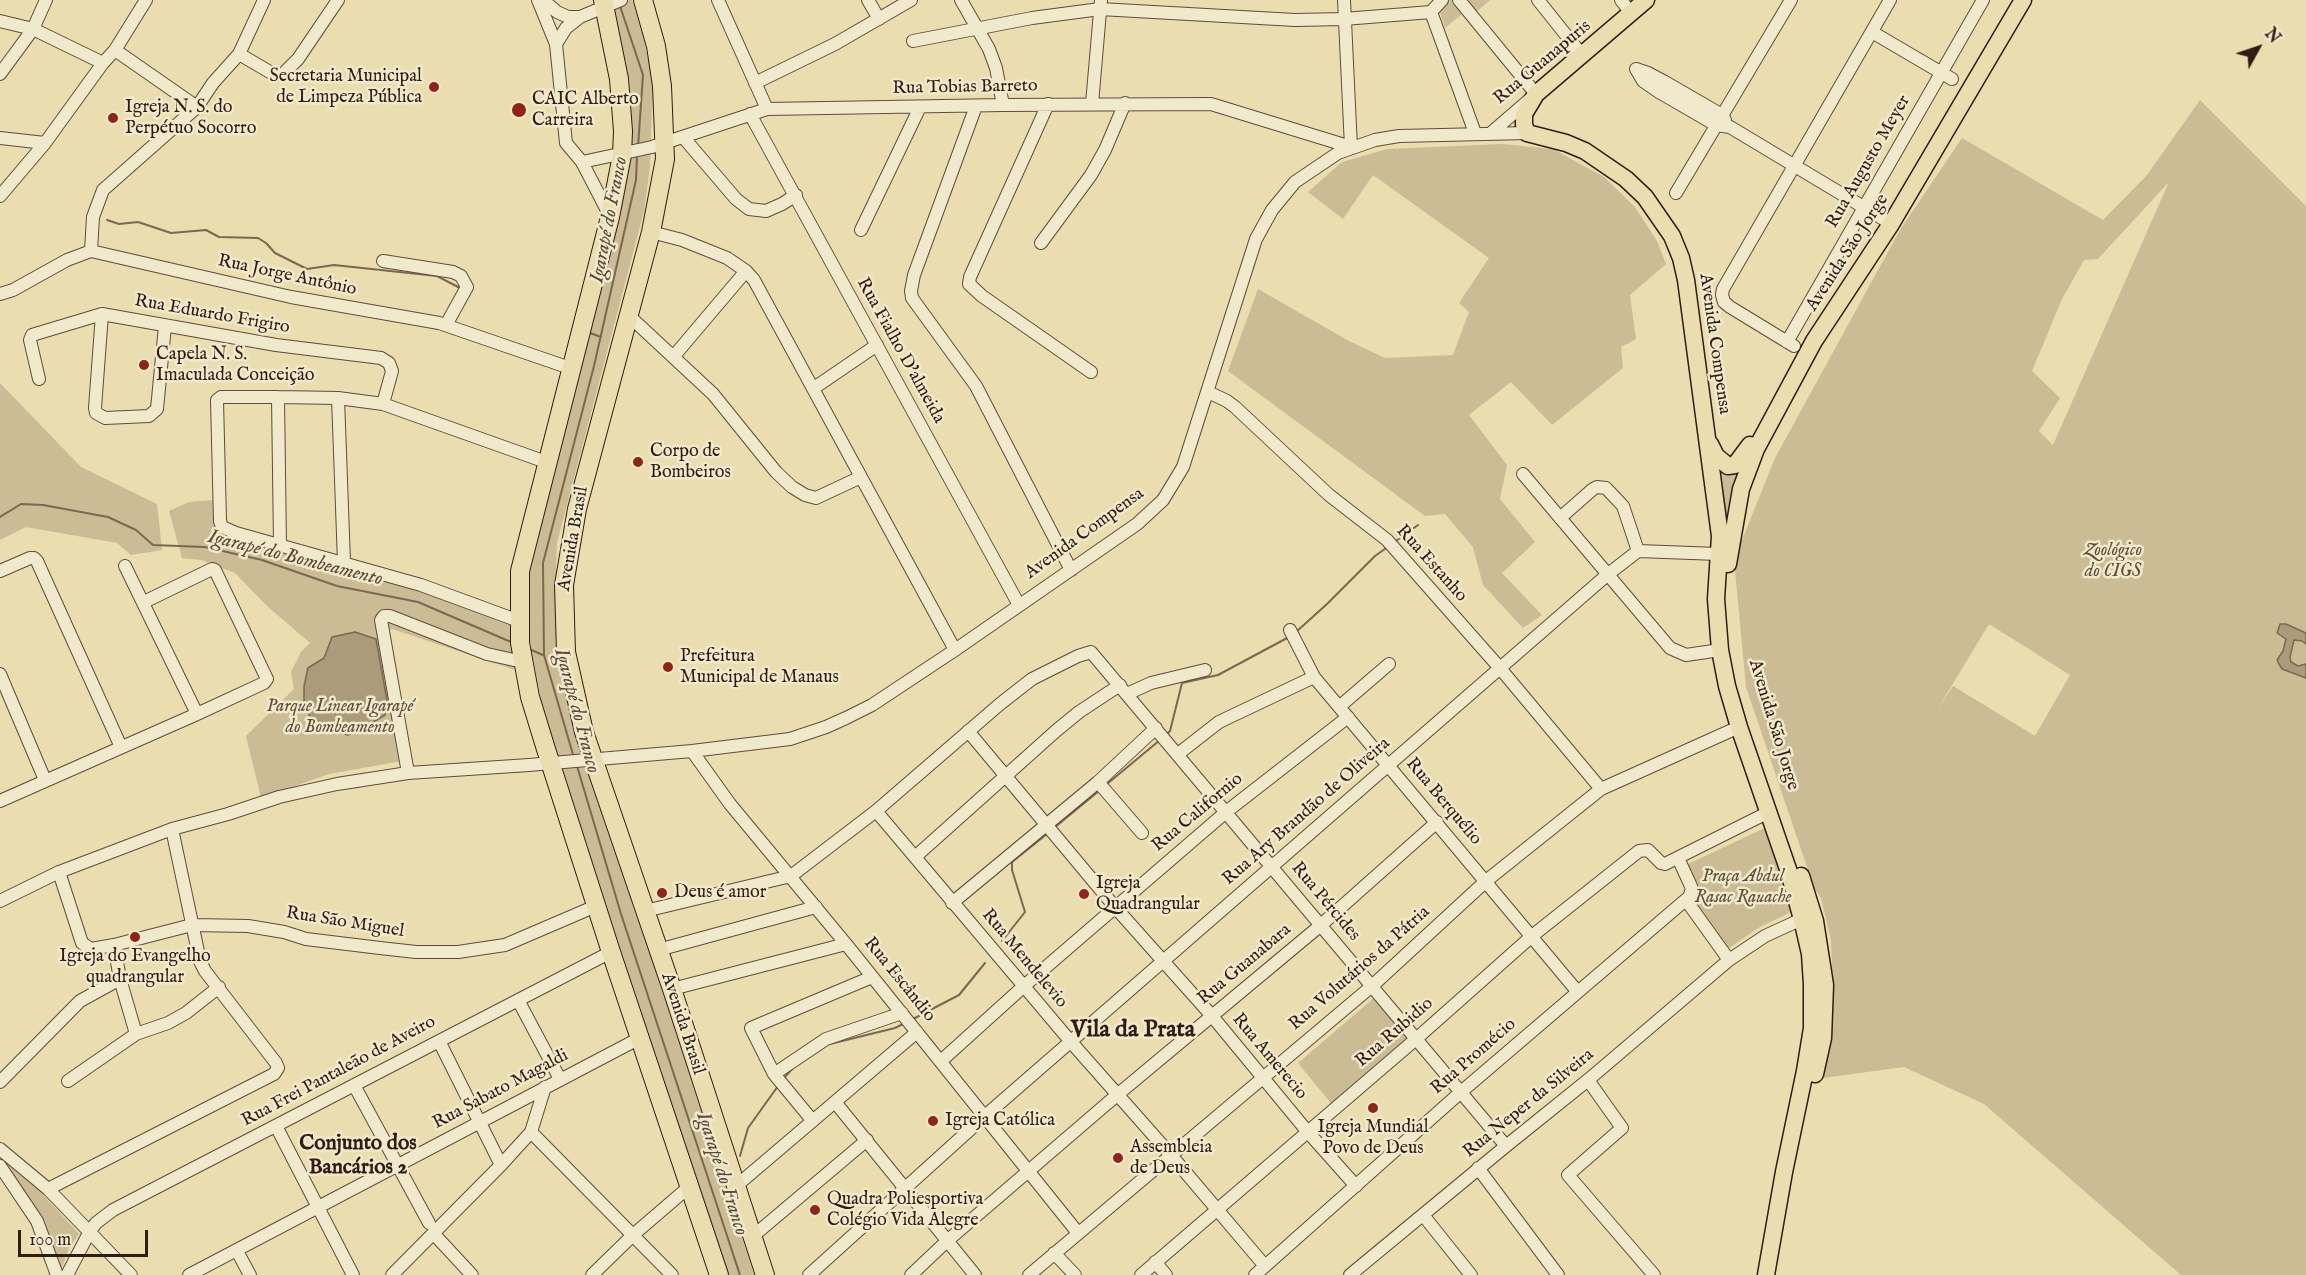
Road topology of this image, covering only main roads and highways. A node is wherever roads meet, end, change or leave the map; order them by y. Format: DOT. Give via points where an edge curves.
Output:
graph roads {
  1 [pos="643,0"];
  2 [pos="1646,0"];
  3 [pos="2022,0"];
  4 [pos="610,3"];
  5 [pos="1626,7"];
  6 [pos="1527,133"];
  7 [pos="1908,194"];
  8 [pos="1708,441"];
  9 [pos="1720,536"];
  10 [pos="719,1275"];
  11 [pos="765,1275"];
  12 [pos="1766,1275"];
  13 [pos="1776,1275"];
  1 -- 11 [label="highway, Avenida Brasil" via="662,86 659,145 665,159 651,232 577,509 564,585 565,635 589,760 672,989"];
  2 -- 5 [label="main road, Rua Guanapuris"];
  3 -- 7 [label="main road, Avenida São Jorge"];
  4 -- 10 [label="highway" via="626,154 520,571 519,621 530,697 610,952"];
  5 -- 6 [label="main road, Rua Guanapuris" via="1582,55 1536,93 1524,114"];
  6 -- 8 [label="main road, Avenida Compensa" via="1566,143 1605,163 1645,197 1672,236 1690,302"];
  7 -- 8 [label="main road" via="1893,208 1844,282 1741,460 1728,466 1716,456"];
  7 -- 13 [label="main road, Avenida São Jorge" via="1814,341 1756,449 1741,489 1728,563 1726,608 1739,690 1815,921 1825,985 1823,1038"];
  8 -- 9 [label="main road, Avenida Compensa"];
  9 -- 12 [label="main road, Avenida São Jorge" via="1716,599 1727,686 1802,919 1812,984 1812,1028"];
}
